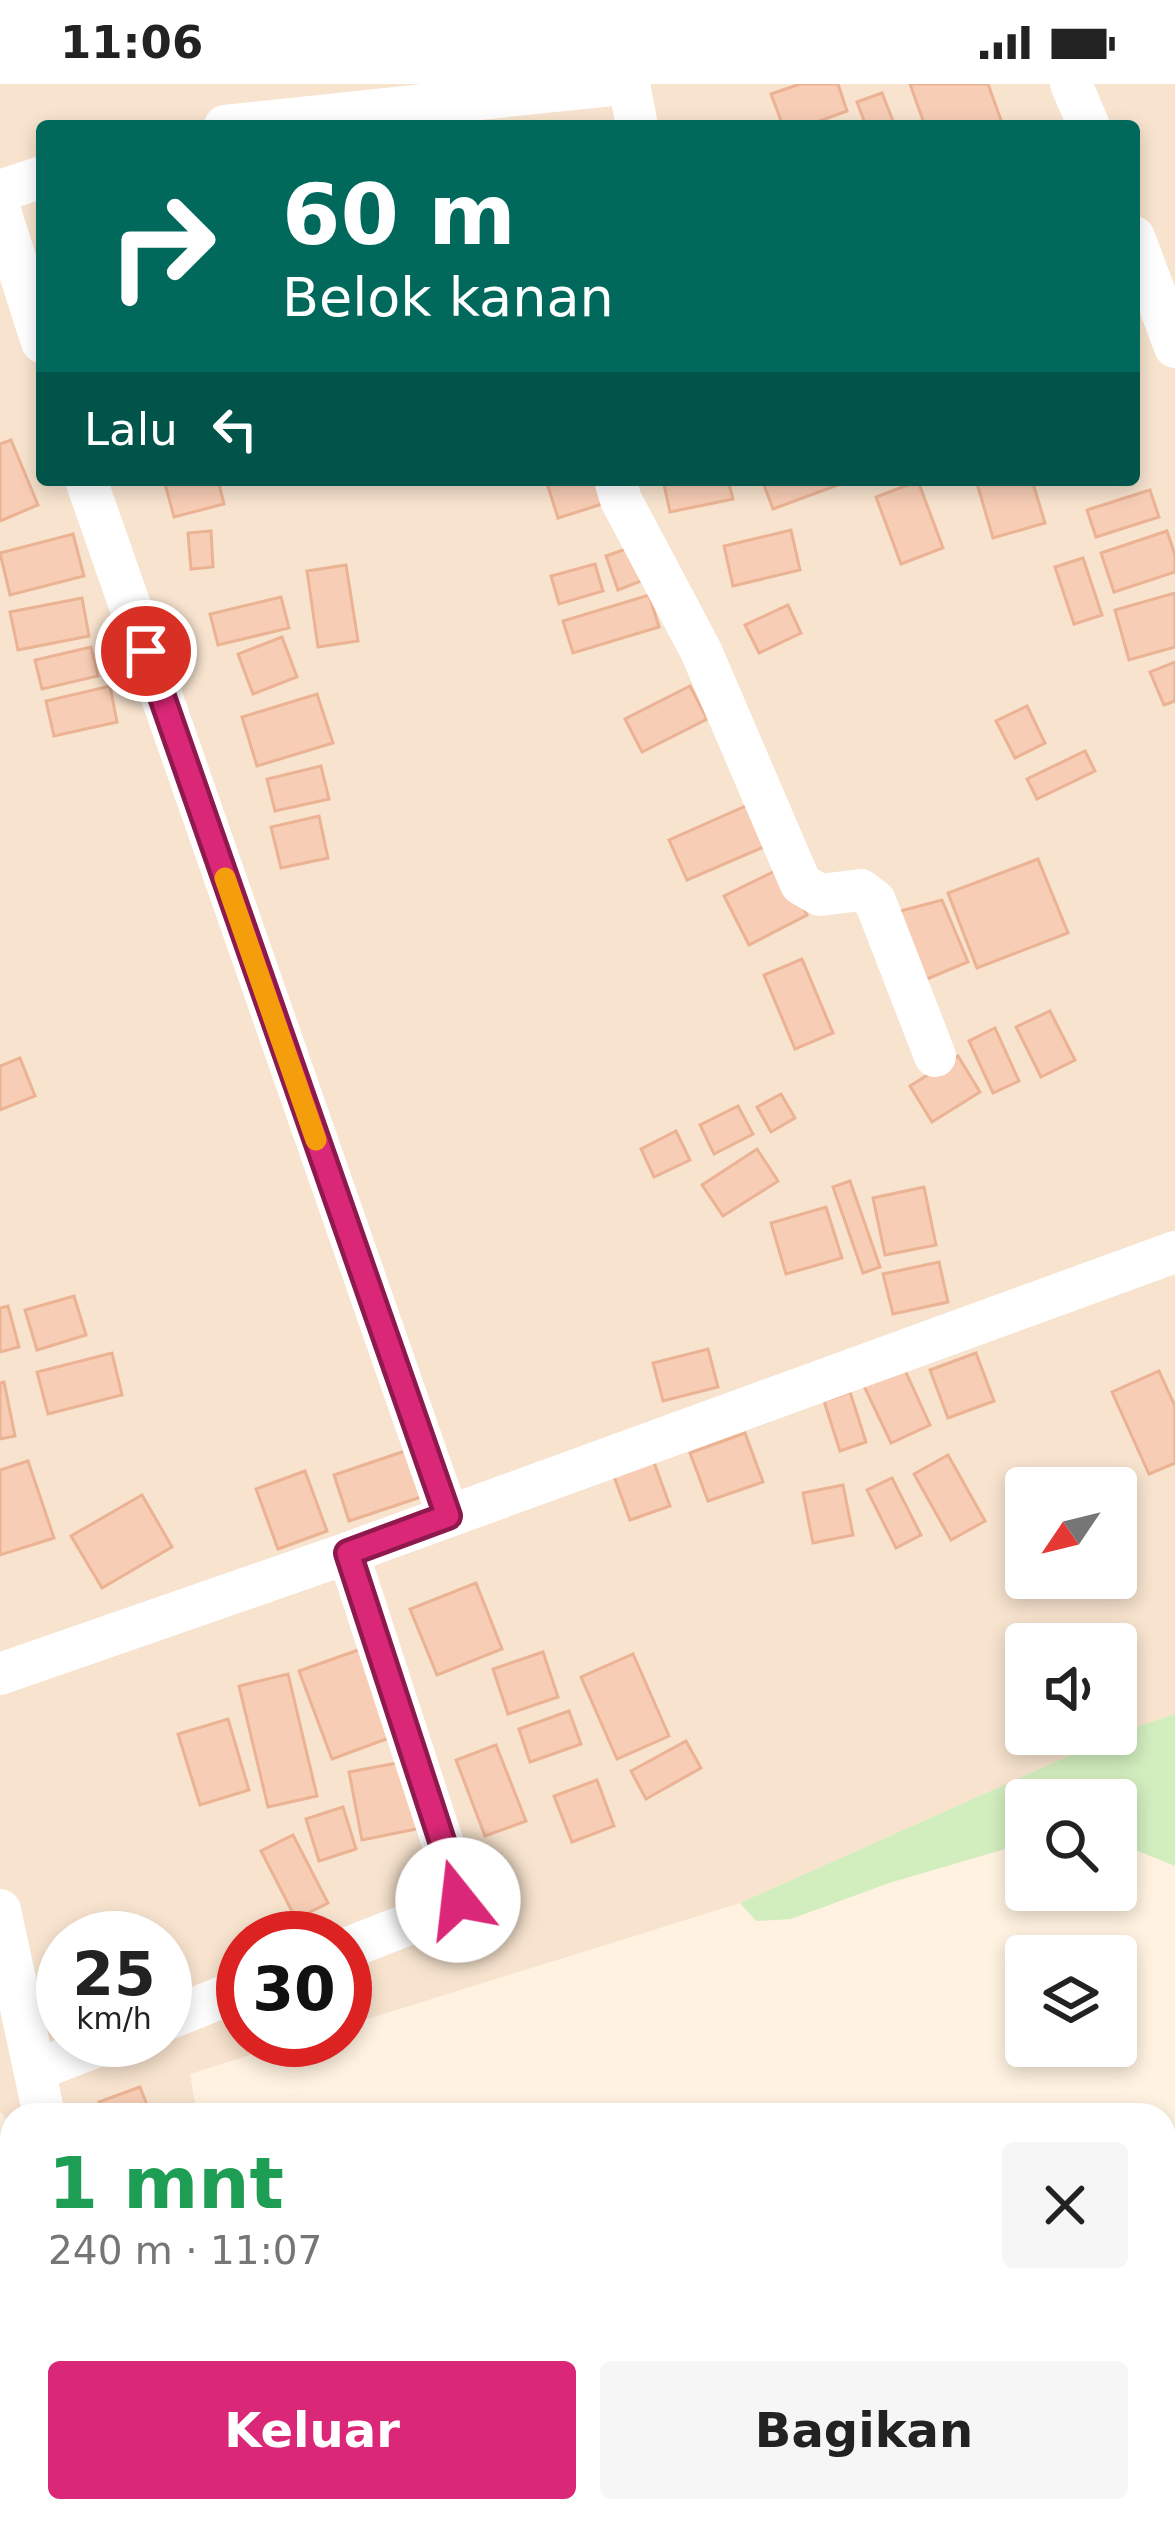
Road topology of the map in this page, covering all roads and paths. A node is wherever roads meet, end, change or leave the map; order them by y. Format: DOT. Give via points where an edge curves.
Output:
graph roads {
  1 [pos="625,84"];
  2 [pos="1071,84"];
  3 [pos="282,120"];
  4 [pos="635,120"];
  5 [pos="1086,120"];
  6 [pos="36,179"];
  7 [pos="0,191"];
  8 [pos="0,211"];
  9 [pos="1140,253"];
  10 [pos="36,323"];
  11 [pos="1175,347"];
  12 [pos="88,486"];
  13 [pos="617,486"];
  14 [pos="935,1056"];
  15 [pos="1175,1252"];
  16 [pos="448,1516"];
  17 [pos="348,1553"];
  18 [pos="0,1674"];
  19 [pos="0,1910"];
  20 [pos="372,1938"];
  21 [pos="44,2067"];
  22 [pos="36,2070"];
  23 [pos="42,2103"];
  1 -- 3 [label="street"];
  1 -- 4 [label="street"];
  2 -- 5 [label="street"];
  6 -- 7 [label="street"];
  8 -- 10 [label="street"];
  9 -- 11 [label="street"];
  12 -- 16 [label="street"];
  13 -- 14 [label="street" via="701,651 801,884 820,895 861,890 875,901"];
  15 -- 16 [label="street"];
  16 -- 17 [label="street"];
  17 -- 18 [label="street"];
  17 -- 20 [label="street" via="458,1890 458,1900 440,1912"];
  19 -- 22 [label="street"];
  21 -- 22 [label="street"];
  22 -- 23 [label="street"];
}
